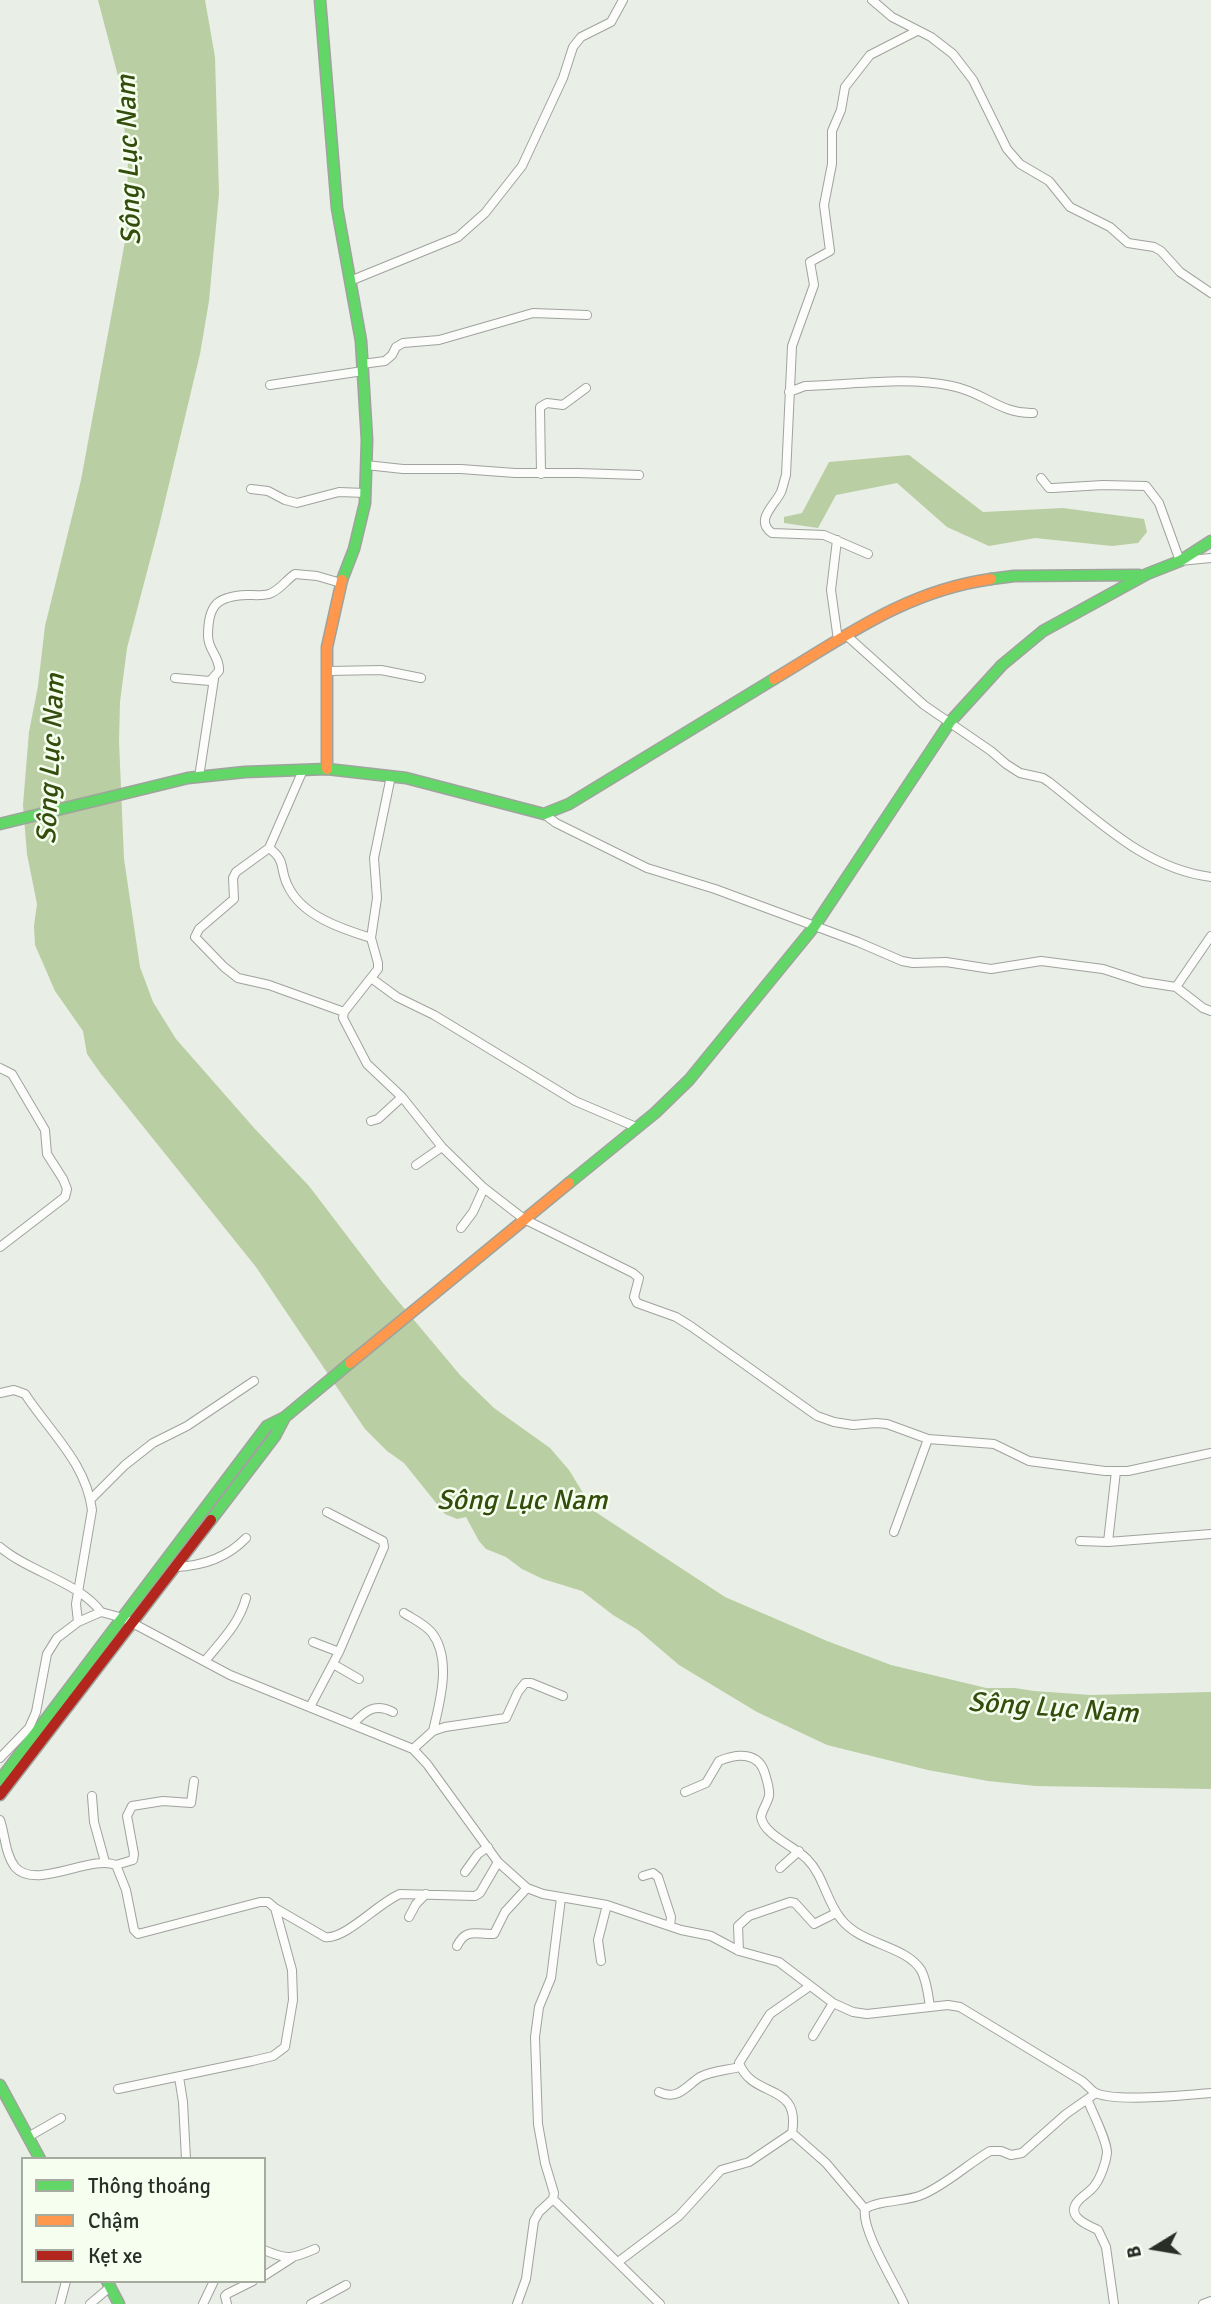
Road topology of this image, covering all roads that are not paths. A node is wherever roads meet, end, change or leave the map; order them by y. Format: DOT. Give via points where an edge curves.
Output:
graph roads {
  1 [pos="320,0"];
  2 [pos="622,0"];
  3 [pos="872,0"];
  4 [pos="917,31"];
  5 [pos="350,281"];
  6 [pos="1211,293"];
  7 [pos="587,316"];
  8 [pos="362,367"];
  9 [pos="270,385"];
  10 [pos="586,388"];
  11 [pos="789,392"];
  12 [pos="1033,413"];
  13 [pos="366,465"];
  14 [pos="541,474"];
  15 [pos="639,475"];
  16 [pos="1041,478"];
  17 [pos="251,489"];
  18 [pos="365,493"];
  19 [pos="837,540"];
  20 [pos="1211,541"];
  21 [pos="867,554"];
  22 [pos="1211,558"];
  23 [pos="1180,561"];
  24 [pos="1147,573"];
  25 [pos="341,583"];
  26 [pos="842,637"];
  27 [pos="328,671"];
  28 [pos="175,678"];
  29 [pos="421,678"];
  30 [pos="214,679"];
  31 [pos="950,722"];
  32 [pos="327,769"];
  33 [pos="303,770"];
  34 [pos="391,776"];
  35 [pos="193,777"];
  36 [pos="544,814"];
  37 [pos="0,824"];
  38 [pos="269,848"];
  39 [pos="1211,877"];
  40 [pos="814,927"];
  41 [pos="1211,936"];
  42 [pos="371,938"];
  43 [pos="371,978"];
  44 [pos="1175,987"];
  45 [pos="1211,1011"];
  46 [pos="344,1012"];
  47 [pos="0,1068"];
  48 [pos="402,1097"];
  49 [pos="371,1121"];
  50 [pos="636,1127"];
  51 [pos="442,1147"];
  52 [pos="416,1165"];
  53 [pos="484,1188"];
  54 [pos="524,1219"];
  55 [pos="461,1228"];
  56 [pos="0,1247"];
  57 [pos="254,1381"];
  58 [pos="0,1393"];
  59 [pos="285,1417"];
  60 [pos="929,1439"];
  61 [pos="1211,1453"];
  62 [pos="1116,1471"];
  63 [pos="91,1499"];
  64 [pos="327,1512"];
  65 [pos="894,1532"];
  66 [pos="1211,1534"];
  67 [pos="246,1538"];
  68 [pos="1080,1541"];
  69 [pos="1108,1542"];
  70 [pos="0,1548"];
  71 [pos="175,1567"];
  72 [pos="78,1592"];
  73 [pos="246,1598"];
  74 [pos="101,1612"];
  75 [pos="404,1614"];
  76 [pos="127,1620"];
  77 [pos="78,1622"];
  78 [pos="313,1642"];
  79 [pos="340,1652"];
  80 [pos="205,1661"];
  81 [pos="333,1664"];
  82 [pos="359,1679"];
  83 [pos="563,1696"];
  84 [pos="310,1707"];
  85 [pos="393,1712"];
  86 [pos="353,1724"];
  87 [pos="433,1731"];
  88 [pos="413,1749"];
  89 [pos="0,1758"];
  90 [pos="0,1780"];
  91 [pos="194,1781"];
  92 [pos="685,1792"];
  93 [pos="0,1795"];
  94 [pos="92,1797"];
  95 [pos="0,1820"];
  96 [pos="488,1847"];
  97 [pos="799,1851"];
  98 [pos="105,1862"];
  99 [pos="498,1862"];
  100 [pos="116,1865"];
  101 [pos="780,1868"];
  102 [pos="465,1872"];
  103 [pos="643,1877"];
  104 [pos="527,1888"];
  105 [pos="426,1894"];
  106 [pos="561,1898"];
  107 [pos="607,1905"];
  108 [pos="275,1908"];
  109 [pos="836,1913"];
  110 [pos="409,1917"];
  111 [pos="670,1926"];
  112 [pos="457,1946"];
  113 [pos="739,1951"];
  114 [pos="601,1961"];
  115 [pos="810,1986"];
  116 [pos="833,2003"];
  117 [pos="930,2007"];
  118 [pos="813,2036"];
  119 [pos="740,2067"];
  120 [pos="179,2077"];
  121 [pos="0,2085"];
  122 [pos="118,2089"];
  123 [pos="659,2092"];
  124 [pos="1096,2093"];
  125 [pos="1211,2093"];
  126 [pos="1088,2101"];
  127 [pos="61,2118"];
  128 [pos="792,2133"];
  129 [pos="28,2137"];
  130 [pos="39,2157"];
  131 [pos="186,2157"];
  132 [pos="553,2199"];
  133 [pos="865,2209"];
  134 [pos="315,2249"];
  135 [pos="266,2251"];
  136 [pos="292,2258"];
  137 [pos="618,2262"];
  138 [pos="266,2275"];
  139 [pos="65,2283"];
  140 [pos="213,2283"];
  141 [pos="249,2283"];
  142 [pos="108,2284"];
  143 [pos="346,2285"];
  144 [pos="1211,2301"];
  145 [pos="60,2304"];
  146 [pos="90,2304"];
  147 [pos="119,2304"];
  148 [pos="203,2304"];
  149 [pos="228,2304"];
  150 [pos="311,2304"];
  151 [pos="517,2304"];
  152 [pos="660,2304"];
  153 [pos="904,2304"];
  154 [pos="1115,2304"];
  155 [pos="1203,2304"];
  1 -- 5 [label="main road" via="337,208"];
  2 -- 5 [label="street" via="611,22 581,37 573,47 522,166 485,213 458,237"];
  3 -- 4 [label="street"];
  4 -- 6 [label="street" via="964,65 1007,149 1020,163 1049,181 1074,210 1111,227 1128,243 1161,251 1180,272"];
  4 -- 11 [label="street" via="870,55 845,87 832,131 832,164 824,205 830,251 810,262 814,285 792,346"];
  5 -- 8 [label="main road"];
  7 -- 8 [label="street" via="533,313 439,340 399,344 385,361"];
  8 -- 9 [label="street"];
  8 -- 13 [label="main road"];
  10 -- 14 [label="street" via="563,405 540,407"];
  11 -- 12 [label="street" via="805,386 936,383 972,392 1014,413"];
  11 -- 19 [label="street" via="786,475 768,510 767,529"];
  13 -- 14 [label="street"];
  13 -- 18 [label="main road"];
  14 -- 15 [label="street"];
  16 -- 23 [label="street" via="1049,488 1146,486 1160,503"];
  17 -- 18 [label="street" via="297,503 339,492"];
  18 -- 25 [label="main road" via="354,549"];
  19 -- 21 [label="street"];
  19 -- 26 [label="street" via="831,590"];
  20 -- 23 [label="main road"];
  22 -- 23 [label="street"];
  23 -- 24 [label="main road"];
  24 -- 26 [label="main road" via="1014,576 944,588 890,609"];
  24 -- 31 [label="main road" via="1043,631 1002,665"];
  25 -- 27 [label="main road" via="327,647"];
  25 -- 30 [label="street" via="295,574 268,594 233,596 214,606 208,617 208,645 220,666"];
  26 -- 31 [label="street"];
  26 -- 36 [label="main road" via="569,804"];
  27 -- 29 [label="street" via="375,670"];
  27 -- 32 [label="main road"];
  28 -- 30 [label="street"];
  30 -- 35 [label="street"];
  31 -- 39 [label="street" via="1013,768 1049,782 1140,853 1176,870"];
  31 -- 40 [label="main road"];
  32 -- 33 [label="main road"];
  32 -- 34 [label="main road"];
  33 -- 35 [label="main road"];
  33 -- 38 [label="street"];
  34 -- 36 [label="main road"];
  34 -- 42 [label="street" via="374,858 377,898"];
  35 -- 37 [label="main road"];
  36 -- 40 [label="street" via="647,868"];
  38 -- 42 [label="street" via="282,862 288,888 309,911"];
  38 -- 46 [label="street" via="236,872 234,900 195,937 238,978"];
  40 -- 44 [label="street" via="913,963 946,962 991,969 1041,961 1103,969"];
  40 -- 50 [label="main road" via="689,1080"];
  41 -- 44 [label="street"];
  42 -- 43 [label="street" via="378,962"];
  43 -- 46 [label="street"];
  43 -- 50 [label="street" via="575,1101"];
  44 -- 45 [label="street"];
  46 -- 48 [label="street" via="345,1024 367,1064"];
  47 -- 56 [label="street" via="12,1074 41,1123 47,1154 64,1179 67,1194"];
  48 -- 49 [label="street"];
  48 -- 51 [label="street"];
  50 -- 54 [label="main road"];
  51 -- 52 [label="street"];
  51 -- 53 [label="street"];
  53 -- 54 [label="street"];
  53 -- 55 [label="street"];
  54 -- 59 [label="main road"];
  54 -- 60 [label="street" via="633,1272 639,1278 637,1303 692,1326 800,1407 834,1422 887,1424"];
  57 -- 63 [label="street" via="153,1443"];
  58 -- 63 [label="street" via="14,1390 25,1394 77,1464"];
  59 -- 71 [label="main road"];
  59 -- 76 [label="main road" via="267,1426"];
  60 -- 62 [label="street" via="994,1444 1029,1461"];
  60 -- 65 [label="street"];
  61 -- 62 [label="street"];
  62 -- 69 [label="street"];
  63 -- 72 [label="street" via="93,1510"];
  64 -- 79 [label="street" via="377,1537 384,1547"];
  66 -- 69 [label="street"];
  67 -- 71 [label="street" via="203,1564"];
  68 -- 69 [label="street"];
  70 -- 72 [label="street"];
  71 -- 76 [label="main road"];
  72 -- 74 [label="street"];
  72 -- 77 [label="street"];
  73 -- 80 [label="street" via="232,1630"];
  74 -- 76 [label="street"];
  74 -- 77 [label="street"];
  75 -- 87 [label="street" via="432,1632 442,1655"];
  76 -- 80 [label="street"];
  76 -- 90 [label="main road"];
  76 -- 93 [label="main road"];
  77 -- 89 [label="street" via="47,1654 29,1728"];
  78 -- 79 [label="street"];
  79 -- 81 [label="street"];
  80 -- 84 [label="street"];
  81 -- 82 [label="street"];
  81 -- 84 [label="street"];
  83 -- 87 [label="street" via="525,1683 506,1718"];
  84 -- 86 [label="street"];
  85 -- 86 [label="street" via="370,1709"];
  86 -- 88 [label="street"];
  87 -- 88 [label="street"];
  88 -- 96 [label="street"];
  91 -- 100 [label="street" via="191,1803 132,1806 127,1816 133,1860"];
  92 -- 97 [label="street" via="706,1783 719,1761 741,1756 757,1759 769,1792 762,1824"];
  94 -- 98 [label="street"];
  95 -- 98 [label="street" via="11,1860 21,1871 56,1873"];
  96 -- 99 [label="street"];
  96 -- 102 [label="street"];
  97 -- 101 [label="street"];
  97 -- 109 [label="street" via="816,1869"];
  98 -- 100 [label="street"];
  99 -- 104 [label="street"];
  99 -- 105 [label="street" via="475,1896"];
  100 -- 108 [label="street" via="138,1934 260,1902"];
  103 -- 111 [label="street" via="653,1873 658,1877"];
  104 -- 106 [label="street"];
  104 -- 112 [label="street" via="505,1912 494,1934 470,1932"];
  105 -- 108 [label="street" via="389,1898 330,1938"];
  105 -- 110 [label="street"];
  106 -- 107 [label="street"];
  106 -- 132 [label="street" via="551,1978 538,2007 535,2029 538,2124"];
  107 -- 111 [label="street"];
  107 -- 114 [label="street" via="598,1940"];
  108 -- 120 [label="street" via="292,1970 293,2000 285,2047 273,2056"];
  109 -- 113 [label="street" via="814,1924 793,1902 749,1916 738,1926"];
  109 -- 117 [label="street" via="850,1930 919,1968"];
  111 -- 113 [label="street" via="711,1936"];
  113 -- 115 [label="street" via="779,1962"];
  115 -- 116 [label="street"];
  115 -- 119 [label="street" via="770,2014 740,2059"];
  116 -- 117 [label="street" via="867,2014"];
  116 -- 118 [label="street"];
  117 -- 124 [label="street" via="966,2010"];
  119 -- 123 [label="street" via="701,2077 672,2095"];
  119 -- 128 [label="street" via="792,2107"];
  120 -- 122 [label="street"];
  120 -- 131 [label="street"];
  121 -- 129 [label="main road"];
  124 -- 125 [label="street" via="1174,2097"];
  124 -- 126 [label="street"];
  126 -- 133 [label="street" via="1022,2153 990,2151 924,2194"];
  126 -- 154 [label="street" via="1106,2156 1096,2183 1075,2207 1081,2224 1098,2230 1106,2247"];
  127 -- 129 [label="street"];
  128 -- 133 [label="street" via="826,2163"];
  128 -- 137 [label="street" via="750,2162 716,2173 678,2216"];
  129 -- 130 [label="main road"];
  132 -- 137 [label="street"];
  132 -- 151 [label="street" via="534,2221 526,2279"];
  133 -- 153 [label="street" via="877,2250"];
  134 -- 136 [label="street"];
  135 -- 136 [label="street"];
  136 -- 138 [label="street"];
  137 -- 152 [label="street"];
  139 -- 145 [label="street"];
  140 -- 148 [label="street"];
  141 -- 149 [label="street" via="225,2296"];
  142 -- 146 [label="street"];
  142 -- 147 [label="main road"];
  143 -- 150 [label="street"];
  144 -- 155 [label="street"];
}
